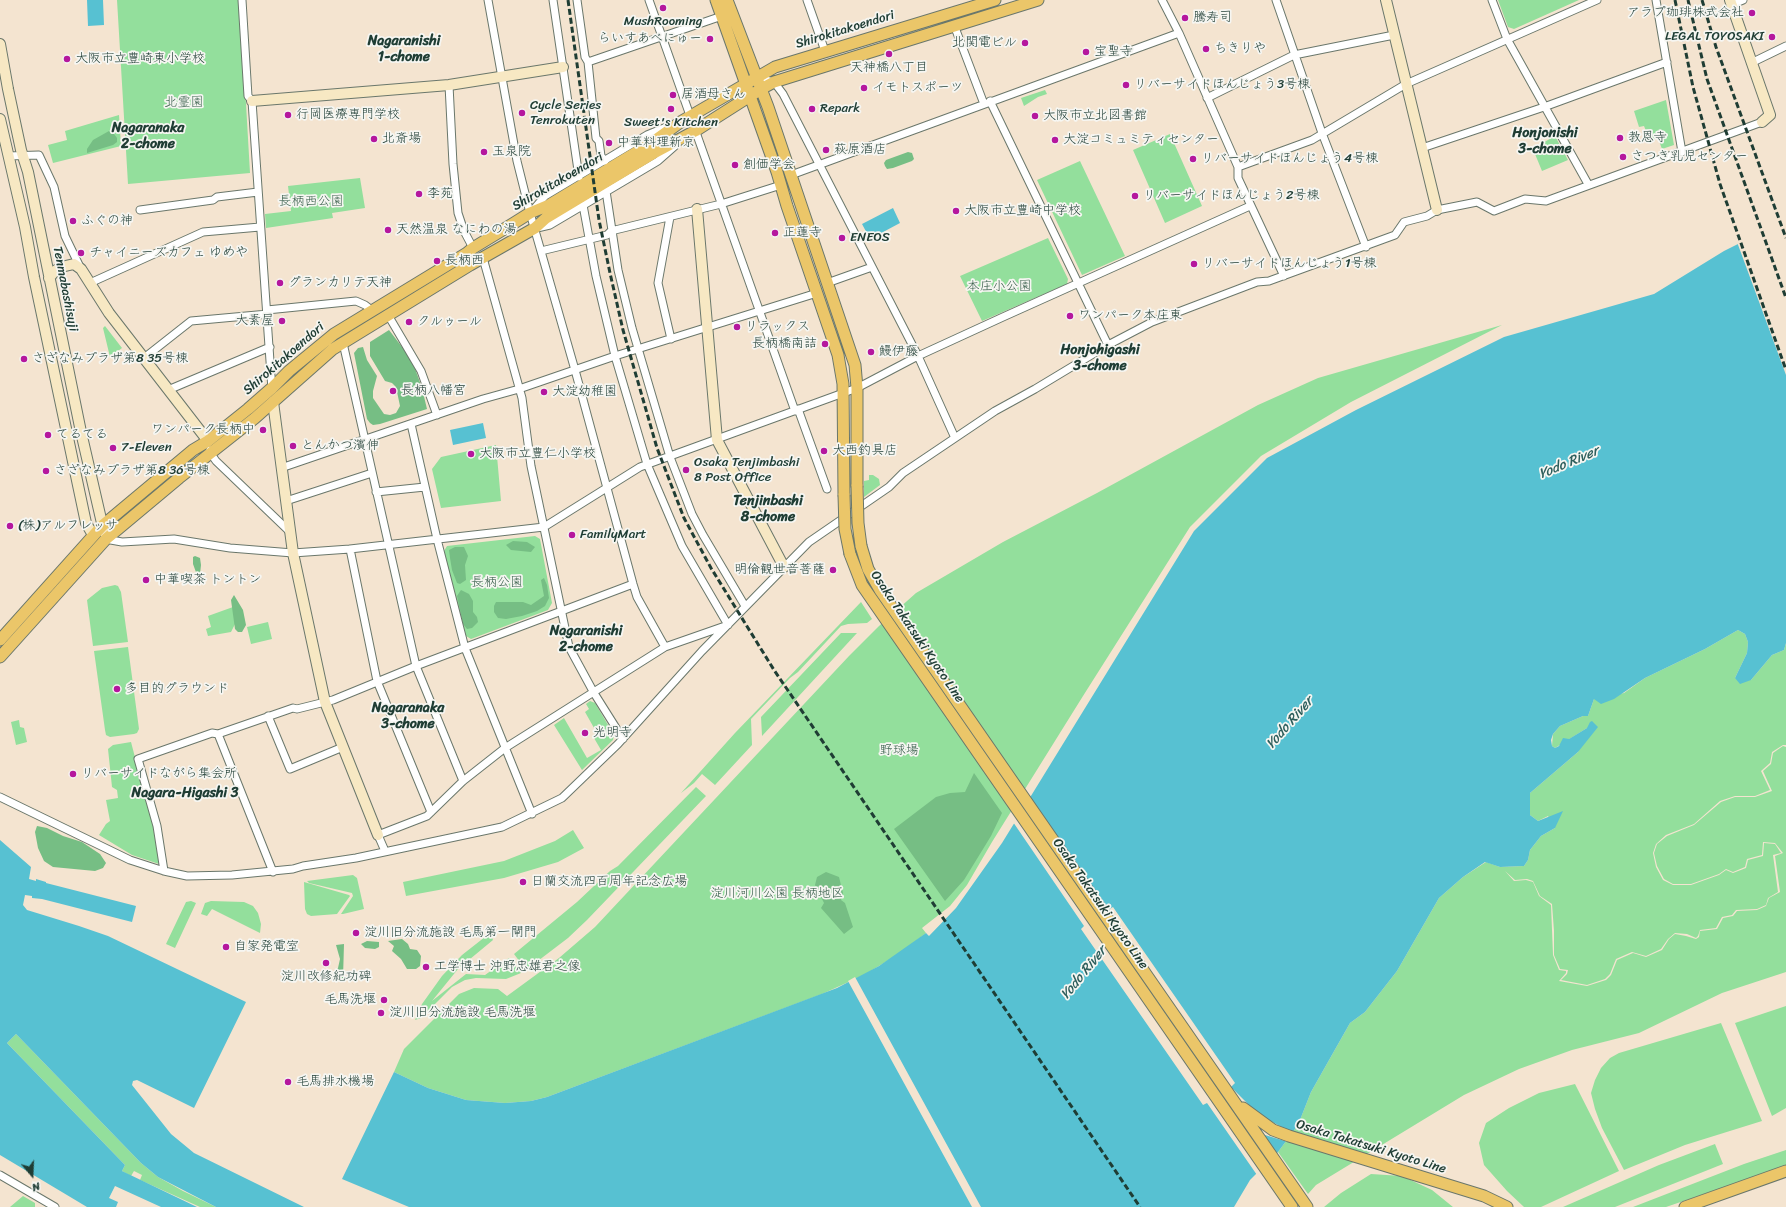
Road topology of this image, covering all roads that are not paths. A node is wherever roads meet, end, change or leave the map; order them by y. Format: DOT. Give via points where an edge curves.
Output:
graph roads {
  1 [pos="242,0"];
  2 [pos="488,0"];
  3 [pos="553,0"];
  4 [pos="577,0"];
  5 [pos="649,0"];
  6 [pos="716,0"];
  7 [pos="728,0"];
  8 [pos="807,0"];
  9 [pos="995,0"];
  10 [pos="1038,0"];
  11 [pos="1162,0"];
  12 [pos="1276,0"];
  13 [pos="1386,0"];
  14 [pos="1492,0"];
  15 [pos="1597,0"];
  16 [pos="1656,0"];
  17 [pos="1743,0"];
  18 [pos="1730,2"];
  19 [pos="722,16"];
  20 [pos="954,25"];
  21 [pos="1179,33"];
  22 [pos="1394,35"];
  23 [pos="661,37"];
  24 [pos="1508,39"];
  25 [pos="0,44"];
  26 [pos="1786,46"];
  27 [pos="825,50"];
  28 [pos="1294,55"];
  29 [pos="588,62"];
  30 [pos="1667,62"];
  31 [pos="1751,63"];
  32 [pos="563,67"];
  33 [pos="503,77"];
  34 [pos="756,78"];
  35 [pos="774,82"];
  36 [pos="746,84"];
  37 [pos="1406,84"];
  38 [pos="449,85"];
  39 [pos="761,89"];
  40 [pos="751,96"];
  41 [pos="1207,98"];
  42 [pos="252,101"];
  43 [pos="987,102"];
  44 [pos="1544,107"];
  45 [pos="1766,118"];
  46 [pos="0,119"];
  47 [pos="686,120"];
  48 [pos="691,133"];
  49 [pos="1322,133"];
  50 [pos="1422,148"];
  51 [pos="1682,152"];
  52 [pos="23,156"];
  53 [pos="4,157"];
  54 [pos="605,161"];
  55 [pos="820,165"];
  56 [pos="1238,167"];
  57 [pos="791,175"];
  58 [pos="579,177"];
  59 [pos="1588,184"];
  60 [pos="781,185"];
  61 [pos="606,191"];
  62 [pos="258,192"];
  63 [pos="721,204"];
  64 [pos="583,205"];
  65 [pos="1250,206"];
  66 [pos="697,209"];
  67 [pos="140,210"];
  68 [pos="1437,210"];
  69 [pos="530,213"];
  70 [pos="670,217"];
  71 [pos="260,227"];
  72 [pos="535,228"];
  73 [pos="611,231"];
  74 [pos="588,240"];
  75 [pos="1366,247"];
  76 [pos="473,248"];
  77 [pos="541,251"];
  78 [pos="482,258"];
  79 [pos="81,268"];
  80 [pos="872,268"];
  81 [pos="1284,276"];
  82 [pos="50,278"];
  83 [pos="90,283"];
  84 [pos="827,283"];
  85 [pos="1078,283"];
  86 [pos="817,293"];
  87 [pos="372,311"];
  88 [pos="759,311"];
  89 [pos="268,312"];
  90 [pos="388,315"];
  91 [pos="708,328"];
  92 [pos="671,339"];
  93 [pos="344,343"];
  94 [pos="1108,345"];
  95 [pos="270,347"];
  96 [pos="638,350"];
  97 [pos="615,356"];
  98 [pos="918,356"];
  99 [pos="144,358"];
  100 [pos="575,370"];
  101 [pos="272,388"];
  102 [pos="857,388"];
  103 [pos="168,390"];
  104 [pos="519,390"];
  105 [pos="843,394"];
  106 [pos="273,402"];
  107 [pos="796,410"];
  108 [pos="437,415"];
  109 [pos="411,424"];
  110 [pos="955,438"];
  111 [pos="366,439"];
  112 [pos="717,440"];
  113 [pos="208,442"];
  114 [pos="211,454"];
  115 [pos="667,458"];
  116 [pos="650,464"];
  117 [pos="281,468"];
  118 [pos="372,473"];
  119 [pos="425,487"];
  120 [pos="827,488"];
  121 [pos="607,489"];
  122 [pos="376,492"];
  123 [pos="97,500"];
  124 [pos="286,501"];
  125 [pos="120,511"];
  126 [pos="102,526"];
  127 [pos="544,527"];
  128 [pos="290,532"];
  129 [pos="93,535"];
  130 [pos="106,540"];
  131 [pos="437,540"];
  132 [pos="388,544"];
  133 [pos="350,548"];
  134 [pos="293,552"];
  135 [pos="784,567"];
  136 [pos="633,584"];
  137 [pos="745,606"];
  138 [pos="562,612"];
  139 [pos="728,625"];
  140 [pos="0,640"];
  141 [pos="664,647"];
  142 [pos="465,648"];
  143 [pos="0,657"];
  144 [pos="416,666"];
  145 [pos="377,681"];
  146 [pos="594,693"];
  147 [pos="325,702"];
  148 [pos="268,716"];
  149 [pos="218,734"];
  150 [pos="623,739"];
  151 [pos="343,748"];
  152 [pos="505,748"];
  153 [pos="463,781"];
  154 [pos="0,797"];
  155 [pos="431,812"];
  156 [pos="532,814"];
  157 [pos="378,835"];
  158 [pos="384,851"];
  159 [pos="164,871"];
  160 [pos="273,872"];
  161 [pos="1234,1100"];
  162 [pos="1786,1171"];
  163 [pos="0,1175"];
  164 [pos="1786,1180"];
  165 [pos="46,1205"];
  166 [pos="55,1207"];
  167 [pos="1292,1207"];
  168 [pos="1307,1207"];
  169 [pos="1507,1207"];
  170 [pos="1684,1207"];
  171 [pos="1706,1207"];
  1 -- 42 [label="street" via="248,96"];
  2 -- 33 [label="street"];
  3 -- 32 [label="street"];
  4 -- 29 [label="street" via="585,57"];
  5 -- 23 [label="street"];
  6 -- 19 [label="main road, Osaka Takatsuki Kyoto Line"];
  7 -- 34 [label="main road, Osaka Takatsuki Kyoto Line"];
  8 -- 27 [label="street"];
  9 -- 27 [label="main road, Shirokitakoendori"];
  10 -- 20 [label="main road, Shirokitakoendori"];
  11 -- 21 [label="street"];
  12 -- 28 [label="street"];
  13 -- 22 [label="street"];
  14 -- 24 [label="street"];
  15 -- 24 [label="street"];
  16 -- 30 [label="street"];
  17 -- 18 [label="street"];
  18 -- 31 [label="street"];
  19 -- 23 [label="street"];
  19 -- 36 [label="main road, Osaka Takatsuki Kyoto Line"];
  20 -- 35 [label="main road, Shirokitakoendori"];
  20 -- 43 [label="street"];
  21 -- 41 [label="street"];
  21 -- 43 [label="street"];
  22 -- 28 [label="street"];
  22 -- 37 [label="street"];
  23 -- 29 [label="street"];
  23 -- 47 [label="street"];
  24 -- 37 [label="street"];
  24 -- 44 [label="street"];
  25 -- 52 [label="street, Tenmabashisuji"];
  26 -- 31 [label="street"];
  27 -- 34 [label="main road, Shirokitakoendori" via="775,67"];
  28 -- 41 [label="street"];
  28 -- 49 [label="street"];
  29 -- 54 [label="street" via="596,138"];
  30 -- 44 [label="street"];
  30 -- 51 [label="street"];
  31 -- 45 [label="street"];
  32 -- 33 [label="street"];
  32 -- 58 [label="street"];
  33 -- 38 [label="street"];
  33 -- 69 [label="street" via="517,161"];
  34 -- 35 [label="street"];
  34 -- 36 [label="main road, Shirokitakoendori"];
  34 -- 39 [label="main road, Osaka Takatsuki Kyoto Line"];
  35 -- 39 [label="main road, Shirokitakoendori"];
  35 -- 55 [label="street"];
  36 -- 40 [label="main road, Osaka Takatsuki Kyoto Line"];
  36 -- 47 [label="main road, Shirokitakoendori"];
  37 -- 49 [label="street"];
  37 -- 50 [label="street"];
  38 -- 42 [label="street"];
  38 -- 76 [label="street" via="458,213"];
  39 -- 40 [label="main road, Shirokitakoendori"];
  39 -- 57 [label="main road, Osaka Takatsuki Kyoto Line"];
  40 -- 48 [label="main road, Shirokitakoendori"];
  40 -- 60 [label="main road, Osaka Takatsuki Kyoto Line"];
  41 -- 56 [label="street"];
  42 -- 62 [label="street"];
  43 -- 55 [label="street"];
  43 -- 85 [label="street"];
  44 -- 50 [label="street"];
  44 -- 59 [label="street"];
  45 -- 51 [label="street"];
  46 -- 53 [label="street, Tenmabashisuji"];
  47 -- 48 [label="street"];
  47 -- 54 [label="street" via="647,135"];
  47 -- 69 [label="main road, Shirokitakoendori" via="556,201"];
  48 -- 61 [label="street" via="658,161"];
  48 -- 63 [label="street"];
  48 -- 72 [label="main road, Shirokitakoendori" via="546,218"];
  49 -- 56 [label="street" via="1312,140"];
  49 -- 75 [label="street"];
  50 -- 68 [label="street"];
  51 -- 59 [label="street"];
  52 -- 53 [label="street"];
  52 -- 79 [label="street" via="39,155 54,187 65,236"];
  52 -- 82 [label="street, Tenmabashisuji"];
  53 -- 129 [label="street, Tenmabashisuji" via="25,227 86,523"];
  54 -- 58 [label="street"];
  55 -- 57 [label="street"];
  55 -- 80 [label="street"];
  56 -- 65 [label="street" via="1238,178"];
  57 -- 84 [label="main road, Osaka Takatsuki Kyoto Line"];
  58 -- 69 [label="street" via="545,196"];
  59 -- 68 [label="street" via="1546,201 1525,200 1494,211 1477,202"];
  60 -- 63 [label="street"];
  60 -- 86 [label="main road, Osaka Takatsuki Kyoto Line"];
  61 -- 64 [label="street"];
  61 -- 73 [label="street"];
  62 -- 67 [label="street"];
  62 -- 71 [label="street"];
  63 -- 66 [label="street"];
  63 -- 88 [label="street"];
  64 -- 72 [label="street" via="550,225"];
  64 -- 74 [label="street"];
  65 -- 81 [label="street"];
  65 -- 85 [label="street"];
  66 -- 70 [label="street"];
  66 -- 91 [label="street"];
  68 -- 75 [label="street" via="1427,216 1404,222 1395,235"];
  69 -- 72 [label="street"];
  69 -- 76 [label="main road, Shirokitakoendori"];
  70 -- 73 [label="street"];
  70 -- 92 [label="street" via="658,283"];
  71 -- 83 [label="street" via="203,232"];
  71 -- 89 [label="street"];
  72 -- 77 [label="street"];
  72 -- 78 [label="main road, Shirokitakoendori"];
  73 -- 74 [label="street" via="607,235"];
  73 -- 96 [label="street"];
  74 -- 77 [label="street"];
  74 -- 97 [label="street"];
  75 -- 81 [label="street"];
  76 -- 87 [label="main road, Shirokitakoendori"];
  77 -- 100 [label="street"];
  78 -- 90 [label="main road, Shirokitakoendori"];
  78 -- 104 [label="street"];
  79 -- 82 [label="street" via="74,264 61,267"];
  79 -- 83 [label="street"];
  80 -- 84 [label="street"];
  80 -- 98 [label="street"];
  81 -- 94 [label="street" via="1257,282 1152,322"];
  82 -- 123 [label="street, Tenmabashisuji"];
  83 -- 99 [label="street" via="109,313"];
  84 -- 102 [label="main road, Osaka Takatsuki Kyoto Line" via="855,365"];
  85 -- 94 [label="street"];
  85 -- 98 [label="street"];
  86 -- 88 [label="street"];
  86 -- 105 [label="main road, Osaka Takatsuki Kyoto Line" via="838,355"];
  87 -- 89 [label="street" via="356,301"];
  87 -- 101 [label="main road, Shirokitakoendori" via="334,334"];
  88 -- 91 [label="street"];
  88 -- 107 [label="street"];
  89 -- 95 [label="street"];
  89 -- 99 [label="street" via="191,321"];
  90 -- 93 [label="main road, Shirokitakoendori"];
  90 -- 108 [label="street" via="421,371"];
  91 -- 92 [label="street"];
  91 -- 112 [label="street"];
  92 -- 96 [label="street"];
  93 -- 106 [label="main road, Shirokitakoendori"];
  93 -- 111 [label="street"];
  94 -- 110 [label="street" via="995,411"];
  95 -- 101 [label="street"];
  95 -- 103 [label="street"];
  96 -- 97 [label="street"];
  96 -- 115 [label="street"];
  97 -- 100 [label="street"];
  97 -- 116 [label="street"];
  98 -- 102 [label="street"];
  98 -- 110 [label="street"];
  99 -- 103 [label="street"];
  100 -- 104 [label="street"];
  100 -- 121 [label="street"];
  101 -- 106 [label="street"];
  101 -- 113 [label="main road, Shirokitakoendori"];
  102 -- 105 [label="street"];
  102 -- 161 [label="main road, Osaka Takatsuki Kyoto Line, bridge" via="858,523 861,546 870,571 889,603"];
  103 -- 113 [label="street"];
  104 -- 108 [label="street"];
  104 -- 127 [label="street"];
  105 -- 107 [label="street"];
  105 -- 167 [label="main road, Osaka Takatsuki Kyoto Line, bridge" via="845,529 850,554 860,580"];
  106 -- 114 [label="main road, Shirokitakoendori"];
  106 -- 117 [label="street"];
  107 -- 112 [label="street"];
  107 -- 120 [label="street"];
  108 -- 109 [label="street"];
  109 -- 111 [label="street"];
  109 -- 119 [label="street"];
  110 -- 135 [label="street" via="903,473 889,488 809,542"];
  111 -- 117 [label="street"];
  111 -- 118 [label="street"];
  112 -- 115 [label="street"];
  112 -- 135 [label="street"];
  113 -- 114 [label="street"];
  113 -- 125 [label="main road, Shirokitakoendori" via="193,450"];
  114 -- 128 [label="street"];
  114 -- 130 [label="main road, Shirokitakoendori"];
  115 -- 116 [label="street"];
  115 -- 137 [label="street" via="699,528"];
  116 -- 121 [label="street"];
  116 -- 139 [label="street" via="682,546"];
  117 -- 124 [label="street"];
  118 -- 122 [label="street"];
  118 -- 124 [label="street"];
  119 -- 122 [label="street"];
  119 -- 131 [label="street"];
  121 -- 127 [label="street"];
  121 -- 136 [label="street"];
  122 -- 132 [label="street"];
  123 -- 125 [label="street" via="105,513 113,514"];
  123 -- 126 [label="street, Tenmabashisuji"];
  124 -- 128 [label="street"];
  125 -- 126 [label="main road, Shirokitakoendori"];
  126 -- 129 [label="main road, Shirokitakoendori"];
  126 -- 130 [label="street, Tenmabashisuji"];
  127 -- 131 [label="street"];
  127 -- 138 [label="street"];
  128 -- 134 [label="street"];
  129 -- 130 [label="street"];
  129 -- 140 [label="main road, Shirokitakoendori"];
  130 -- 134 [label="street" via="122,542 174,539 230,548"];
  130 -- 143 [label="main road, Shirokitakoendori"];
  131 -- 132 [label="street"];
  131 -- 142 [label="street"];
  132 -- 133 [label="street"];
  132 -- 144 [label="street"];
  133 -- 134 [label="street"];
  133 -- 145 [label="street"];
  134 -- 147 [label="street"];
  135 -- 137 [label="street"];
  136 -- 138 [label="street"];
  136 -- 141 [label="street" via="637,597"];
  137 -- 139 [label="street"];
  138 -- 142 [label="street"];
  138 -- 146 [label="street" via="569,647"];
  139 -- 141 [label="street"];
  139 -- 150 [label="street"];
  141 -- 146 [label="street"];
  142 -- 144 [label="street"];
  142 -- 152 [label="street"];
  144 -- 145 [label="street"];
  144 -- 153 [label="street"];
  145 -- 147 [label="street"];
  145 -- 155 [label="street"];
  146 -- 150 [label="street"];
  146 -- 152 [label="street"];
  147 -- 148 [label="street"];
  147 -- 151 [label="street"];
  148 -- 149 [label="street"];
  148 -- 151 [label="street" via="290,769"];
  149 -- 159 [label="street" via="212,733 138,758 157,826"];
  149 -- 160 [label="street"];
  150 -- 156 [label="street" via="562,798"];
  151 -- 157 [label="street"];
  152 -- 153 [label="street"];
  152 -- 156 [label="street"];
  153 -- 155 [label="street"];
  154 -- 159 [label="street" via="130,860"];
  155 -- 157 [label="street" via="427,816"];
  156 -- 158 [label="street" via="502,827"];
  157 -- 158 [label="street"];
  158 -- 160 [label="street"];
  159 -- 160 [label="street" via="197,876"];
  161 -- 168 [label="main road, Osaka Takatsuki Kyoto Line"];
  161 -- 169 [label="main road, Osaka Takatsuki Kyoto Line" via="1273,1130 1484,1196"];
  162 -- 170 [label="main road"];
  163 -- 165 [label="street"];
  164 -- 171 [label="main road"];
  165 -- 166 [label="street"];
}
